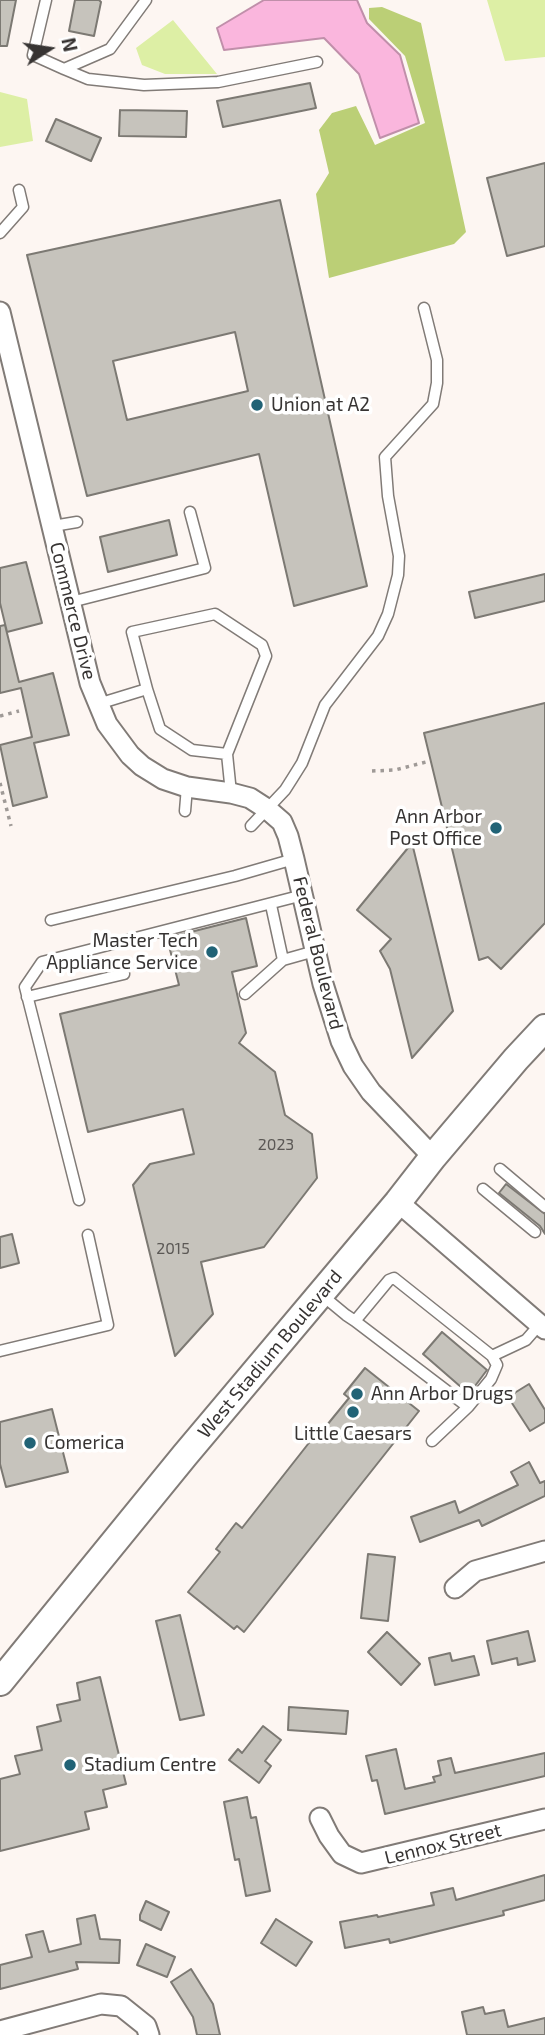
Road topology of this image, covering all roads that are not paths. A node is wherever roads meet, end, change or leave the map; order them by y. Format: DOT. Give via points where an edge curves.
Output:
graph roads {
  1 [pos="46,0"];
  2 [pos="146,0"];
  3 [pos="317,62"];
  4 [pos="64,69"];
  5 [pos="19,190"];
  6 [pos="0,233"];
  7 [pos="424,308"];
  8 [pos="0,312"];
  9 [pos="190,512"];
  10 [pos="77,522"];
  11 [pos="53,526"];
  12 [pos="71,602"];
  13 [pos="147,689"];
  14 [pos="98,704"];
  15 [pos="227,754"];
  16 [pos="187,787"];
  17 [pos="231,793"];
  18 [pos="267,808"];
  19 [pos="185,811"];
  20 [pos="251,826"];
  21 [pos="295,859"];
  22 [pos="303,895"];
  23 [pos="271,905"];
  24 [pos="51,920"];
  25 [pos="315,951"];
  26 [pos="283,960"];
  27 [pos="124,974"];
  28 [pos="245,994"];
  29 [pos="27,997"];
  30 [pos="545,1028"];
  31 [pos="433,1157"];
  32 [pos="500,1169"];
  33 [pos="483,1189"];
  34 [pos="79,1200"];
  35 [pos="398,1202"];
  36 [pos="545,1208"];
  37 [pos="536,1232"];
  38 [pos="88,1234"];
  39 [pos="321,1294"];
  40 [pos="355,1321"];
  41 [pos="542,1327"];
  42 [pos="0,1351"];
  43 [pos="492,1356"];
  44 [pos="468,1407"];
  45 [pos="432,1441"];
  46 [pos="545,1551"];
  47 [pos="455,1588"];
  48 [pos="0,1682"];
  49 [pos="320,1818"];
  50 [pos="545,1819"];
  51 [pos="0,2031"];
  52 [pos="149,2035"];
  1 -- 4 [label="lane" via="33,55"];
  2 -- 4 [label="lane" via="110,49"];
  3 -- 4 [label="lane" via="218,82 144,85 88,79"];
  5 -- 6 [label="lane" via="23,207"];
  7 -- 18 [label="lane" via="437,360 437,383 433,404 385,457 398,556 388,614 378,636 325,705 302,763"];
  8 -- 11 [label="street, Commerce Drive"];
  9 -- 12 [label="lane" via="205,568"];
  10 -- 11 [label="lane"];
  11 -- 12 [label="street, Commerce Drive"];
  12 -- 14 [label="street, Commerce Drive"];
  13 -- 14 [label="lane"];
  13 -- 15 [label="lane" via="160,729 192,750"];
  13 -- 15 [label="lane" via="132,632 215,614 261,645 266,656"];
  14 -- 16 [label="street, Commerce Drive" via="117,740 142,766"];
  15 -- 17 [label="lane"];
  16 -- 17 [label="street, Commerce Drive"];
  16 -- 19 [label="lane"];
  17 -- 18 [label="street, Commerce Drive"];
  18 -- 20 [label="lane"];
  18 -- 21 [label="street, Federal Boulevard" via="282,822"];
  21 -- 22 [label="street, Federal Boulevard"];
  21 -- 24 [label="lane"];
  22 -- 23 [label="lane"];
  22 -- 25 [label="street, Federal Boulevard"];
  23 -- 26 [label="lane"];
  23 -- 29 [label="lane" via="42,962 25,987"];
  25 -- 26 [label="lane"];
  25 -- 31 [label="street, Federal Boulevard" via="334,1023 353,1066 371,1092"];
  26 -- 28 [label="lane"];
  27 -- 29 [label="lane"];
  29 -- 34 [label="lane"];
  30 -- 31 [label="main road, West Stadium Boulevard"];
  31 -- 35 [label="main road, West Stadium Boulevard"];
  32 -- 36 [label="lane"];
  33 -- 37 [label="lane"];
  35 -- 39 [label="main road, West Stadium Boulevard"];
  35 -- 41 [label="street"];
  38 -- 42 [label="lane" via="108,1325"];
  39 -- 40 [label="lane"];
  39 -- 48 [label="main road, West Stadium Boulevard"];
  40 -- 43 [label="lane" via="394,1278"];
  40 -- 44 [label="lane"];
  41 -- 43 [label="lane"];
  43 -- 44 [label="lane" via="497,1365 491,1379"];
  44 -- 45 [label="lane"];
  46 -- 47 [label="street" via="475,1571"];
  49 -- 50 [label="street, Lennox Street" via="342,1853 361,1863"];
  51 -- 52 [label="street" via="101,2004 121,2006 146,2025"];
}
